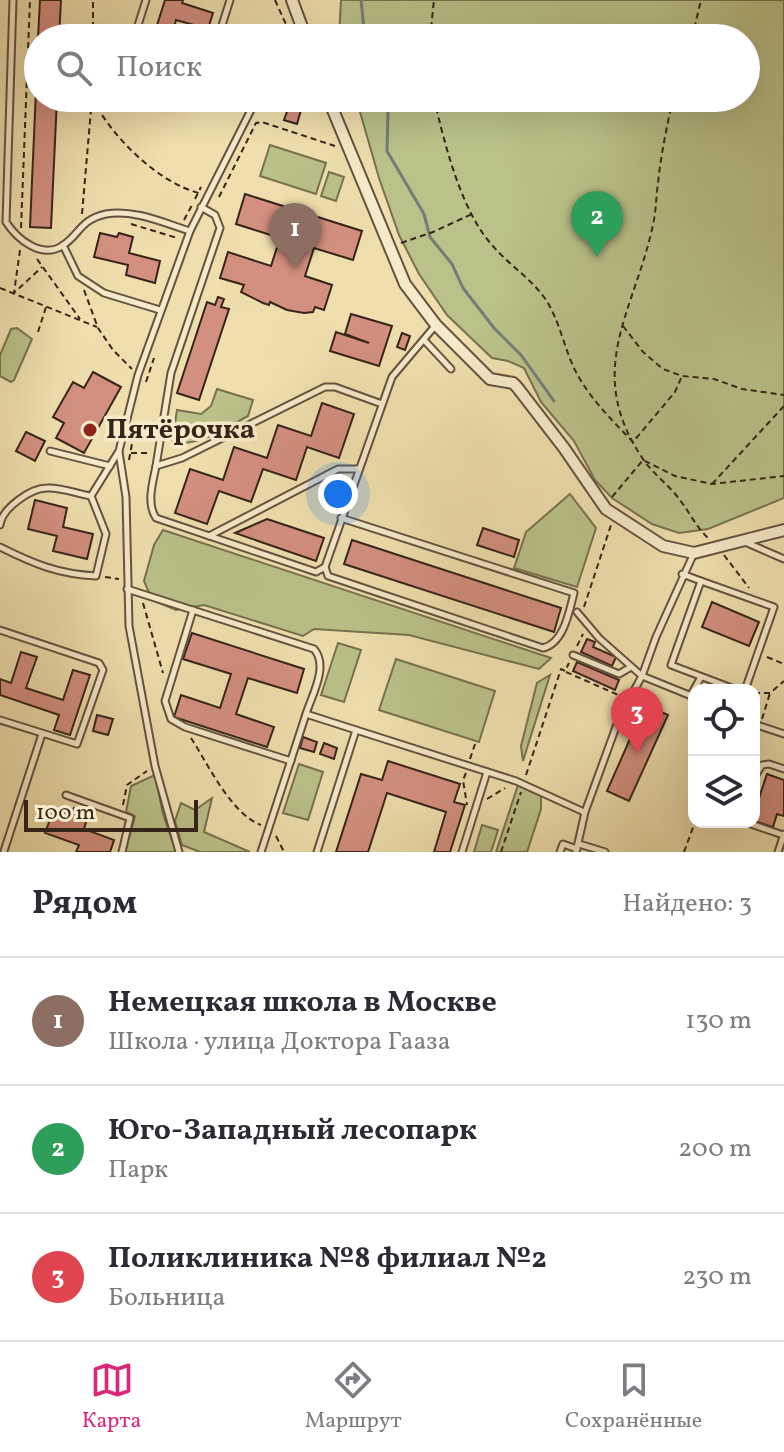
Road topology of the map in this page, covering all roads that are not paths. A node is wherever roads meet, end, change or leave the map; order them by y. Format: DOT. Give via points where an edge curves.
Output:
graph roads {
  1 [pos="13,0"];
  2 [pos="146,0"];
  3 [pos="230,0"];
  4 [pos="292,0"];
  5 [pos="138,24"];
  6 [pos="222,24"];
  7 [pos="297,24"];
  8 [pos="250,112"];
  9 [pos="334,112"];
  10 [pos="201,207"];
  11 [pos="190,231"];
  12 [pos="63,245"];
  13 [pos="160,310"];
  14 [pos="436,325"];
  15 [pos="424,340"];
  16 [pos="451,369"];
  17 [pos="382,404"];
  18 [pos="50,451"];
  19 [pos="119,451"];
  20 [pos="110,466"];
  21 [pos="156,466"];
  22 [pos="359,469"];
  23 [pos="91,496"];
  24 [pos="341,518"];
  25 [pos="0,525"];
  26 [pos="784,530"];
  27 [pos="208,536"];
  28 [pos="744,542"];
  29 [pos="0,547"];
  30 [pos="694,553"];
  31 [pos="784,559"];
  32 [pos="325,567"];
  33 [pos="682,574"];
  34 [pos="701,581"];
  35 [pos="127,589"];
  36 [pos="193,610"];
  37 [pos="579,614"];
  38 [pos="0,630"];
  39 [pos="573,655"];
  40 [pos="631,667"];
  41 [pos="642,676"];
  42 [pos="701,677"];
  43 [pos="698,684"];
  44 [pos="720,684"];
  45 [pos="747,684"];
  46 [pos="688,694"];
  47 [pos="306,714"];
  48 [pos="0,720"];
  49 [pos="760,726"];
  50 [pos="356,730"];
  51 [pos="42,734"];
  52 [pos="784,734"];
  53 [pos="291,761"];
  54 [pos="760,768"];
  55 [pos="784,769"];
  56 [pos="487,772"];
  57 [pos="66,795"];
  58 [pos="585,812"];
  59 [pos="760,827"];
  60 [pos="784,834"];
  61 [pos="577,848"];
  62 [pos="5,852"];
  63 [pos="122,852"];
  64 [pos="179,852"];
  65 [pos="261,852"];
  66 [pos="317,852"];
  67 [pos="462,852"];
  68 [pos="560,852"];
  69 [pos="605,852"];
  70 [pos="778,852"];
  1 -- 12 [label="lane" via="6,222 24,242 49,251"];
  2 -- 5 [label="lane"];
  3 -- 6 [label="lane"];
  4 -- 7 [label="street"];
  8 -- 10 [label="lane"];
  9 -- 14 [label="street" via="405,284"];
  10 -- 11 [label="lane"];
  10 -- 21 [label="lane" via="215,215 220,228 171,373"];
  11 -- 12 [label="lane" via="133,214 106,215 82,224"];
  11 -- 13 [label="lane"];
  12 -- 13 [label="lane" via="78,276 104,293"];
  13 -- 19 [label="lane"];
  14 -- 15 [label="lane"];
  14 -- 30 [label="street" via="490,379 517,387 606,509 663,546"];
  15 -- 16 [label="lane"];
  15 -- 17 [label="lane" via="392,377"];
  17 -- 21 [label="lane" via="325,387"];
  17 -- 22 [label="lane"];
  18 -- 20 [label="lane"];
  19 -- 20 [label="lane"];
  19 -- 35 [label="lane" via="126,497"];
  20 -- 23 [label="lane"];
  21 -- 27 [label="lane" via="151,512"];
  22 -- 24 [label="lane"];
  22 -- 27 [label="lane" via="338,469"];
  23 -- 25 [label="lane" via="46,487 21,498"];
  23 -- 29 [label="lane" via="106,534 96,576 41,568"];
  24 -- 32 [label="lane"];
  24 -- 32 [label="lane" via="574,593 570,609 558,639 543,648 328,576"];
  26 -- 28 [label="street"];
  27 -- 32 [label="lane" via="316,572"];
  28 -- 30 [label="street"];
  28 -- 31 [label="lane"];
  30 -- 33 [label="lane"];
  33 -- 34 [label="lane"];
  33 -- 41 [label="lane"];
  34 -- 42 [label="lane" via="671,665"];
  34 -- 45 [label="lane" via="774,607"];
  35 -- 36 [label="lane"];
  35 -- 64 [label="lane" via="155,766"];
  36 -- 47 [label="lane" via="314,649 321,666"];
  36 -- 53 [label="lane" via="165,701 171,719"];
  37 -- 40 [label="lane"];
  38 -- 51 [label="lane" via="103,666 79,742"];
  39 -- 40 [label="lane" via="619,674"];
  40 -- 41 [label="lane"];
  41 -- 46 [label="lane"];
  41 -- 58 [label="lane" via="620,716"];
  42 -- 43 [label="lane"];
  42 -- 44 [label="lane"];
  47 -- 50 [label="lane"];
  47 -- 53 [label="lane"];
  48 -- 51 [label="lane"];
  49 -- 52 [label="lane"];
  50 -- 56 [label="lane"];
  50 -- 66 [label="lane"];
  51 -- 62 [label="lane"];
  53 -- 65 [label="lane"];
  54 -- 55 [label="lane" via="769,764"];
  56 -- 58 [label="lane"];
  56 -- 67 [label="lane"];
  57 -- 63 [label="lane" via="130,818"];
  58 -- 61 [label="lane"];
  59 -- 60 [label="lane"];
  60 -- 70 [label="lane"];
  61 -- 68 [label="lane" via="563,844"];
  61 -- 69 [label="lane"];
}
